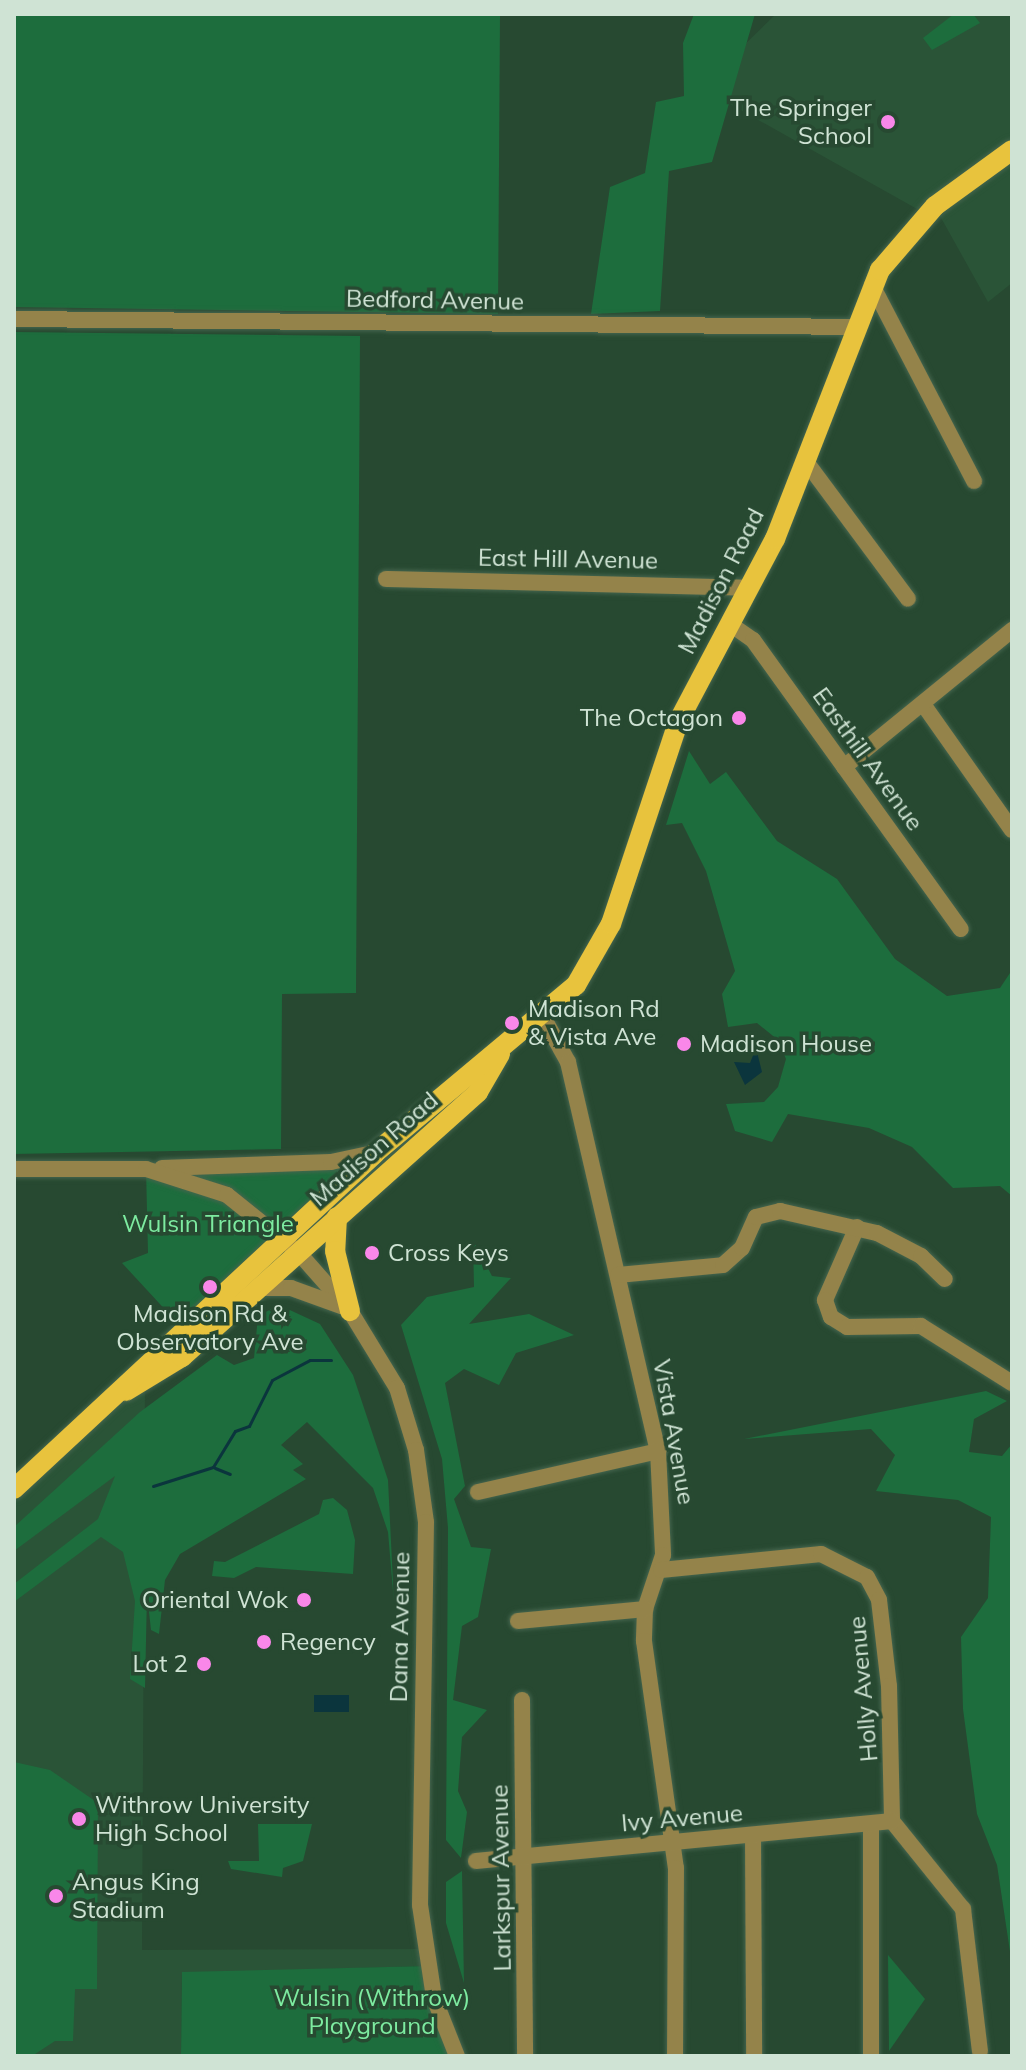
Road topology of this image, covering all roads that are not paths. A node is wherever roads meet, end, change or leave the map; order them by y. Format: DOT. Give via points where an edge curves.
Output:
graph roads {
  1 [pos="1012,150"];
  2 [pos="872,285"];
  3 [pos="14,319"];
  4 [pos="856,327"];
  5 [pos="807,463"];
  6 [pos="976,480"];
  7 [pos="386,579"];
  8 [pos="749,588"];
  9 [pos="908,599"];
  10 [pos="730,624"];
  11 [pos="1012,630"];
  12 [pos="923,704"];
  13 [pos="844,767"];
  14 [pos="1012,830"];
  15 [pos="961,929"];
  16 [pos="543,1017"];
  17 [pos="500,1054"];
  18 [pos="404,1127"];
  19 [pos="375,1153"];
  20 [pos="14,1169"];
  21 [pos="146,1169"];
  22 [pos="337,1217"];
  23 [pos="857,1227"];
  24 [pos="281,1237"];
  25 [pos="298,1252"];
  26 [pos="618,1275"];
  27 [pos="945,1279"];
  28 [pos="258,1288"];
  29 [pos="350,1311"];
  30 [pos="1012,1383"];
  31 [pos="122,1393"];
  32 [pos="658,1451"];
  33 [pos="14,1489"];
  34 [pos="478,1492"];
  35 [pos="661,1570"];
  36 [pos="645,1609"];
  37 [pos="518,1621"];
  38 [pos="522,1700"];
  39 [pos="892,1821"];
  40 [pos="871,1824"];
  41 [pos="753,1835"];
  42 [pos="673,1844"];
  43 [pos="526,1857"];
  44 [pos="476,1861"];
  45 [pos="980,2051"];
  46 [pos="457,2056"];
  47 [pos="525,2056"];
  48 [pos="675,2056"];
  49 [pos="754,2056"];
  50 [pos="871,2056"];
  1 -- 2 [label="main road, Madison Road" via="916,223"];
  2 -- 4 [label="main road, Madison Road"];
  2 -- 6 [label="street"];
  3 -- 4 [label="street, Bedford Avenue"];
  4 -- 5 [label="main road, Madison Road"];
  5 -- 8 [label="main road, Madison Road"];
  5 -- 9 [label="street"];
  7 -- 8 [label="street, East Hill Avenue"];
  8 -- 10 [label="main road, Madison Road"];
  10 -- 13 [label="street, Easthill Avenue" via="753,640"];
  10 -- 16 [label="main road, Madison Road" via="669,743 604,941"];
  11 -- 12 [label="street"];
  12 -- 13 [label="street"];
  12 -- 14 [label="street"];
  13 -- 15 [label="street, Easthill Avenue"];
  16 -- 17 [label="main road, Madison Road"];
  16 -- 26 [label="street, Vista Avenue" via="568,1062"];
  17 -- 18 [label="main road, Madison Road" via="469,1070"];
  17 -- 22 [label="main road, Madison Road" via="478,1092"];
  18 -- 19 [label="main road, Madison Road"];
  18 -- 25 [label="main road" via="361,1181 299,1239"];
  19 -- 21 [label="street" via="331,1162"];
  19 -- 24 [label="main road, Madison Road"];
  20 -- 21 [label="street"];
  21 -- 24 [label="street, Dana Avenue" via="227,1195"];
  22 -- 25 [label="main road, Madison Road"];
  22 -- 29 [label="main road" via="335,1251"];
  23 -- 26 [label="street" via="764,1212 723,1265"];
  23 -- 27 [label="street" via="904,1244"];
  23 -- 30 [label="street" via="825,1300 831,1317 847,1327 921,1326"];
  24 -- 25 [label="street, Dana Avenue"];
  24 -- 31 [label="main road, Madison Road" via="147,1359"];
  25 -- 28 [label="main road, Madison Road"];
  25 -- 29 [label="street, Dana Avenue"];
  26 -- 32 [label="street, Vista Avenue"];
  28 -- 29 [label="street" via="317,1295"];
  28 -- 31 [label="main road, Madison Road" via="182,1357"];
  29 -- 46 [label="street, Dana Avenue" via="397,1388 416,1450 426,1522 420,1905 434,1998"];
  31 -- 33 [label="main road, Madison Road"];
  32 -- 34 [label="street"];
  32 -- 35 [label="street, Vista Avenue"];
  35 -- 36 [label="street, Vista Avenue"];
  35 -- 39 [label="street, Holly Avenue" via="821,1554 867,1577 879,1600 889,1686"];
  36 -- 37 [label="street"];
  36 -- 42 [label="street, Vista Avenue" via="646,1680"];
  38 -- 43 [label="street, Larkspur Avenue"];
  39 -- 40 [label="street, Ivy Avenue"];
  39 -- 45 [label="street" via="963,1909"];
  40 -- 41 [label="street, Ivy Avenue"];
  40 -- 50 [label="street"];
  41 -- 42 [label="street, Ivy Avenue"];
  41 -- 49 [label="street"];
  42 -- 43 [label="street, Ivy Avenue"];
  42 -- 48 [label="street, Vista Avenue"];
  43 -- 44 [label="street, Ivy Avenue"];
  43 -- 47 [label="street, Larkspur Avenue"];
}
